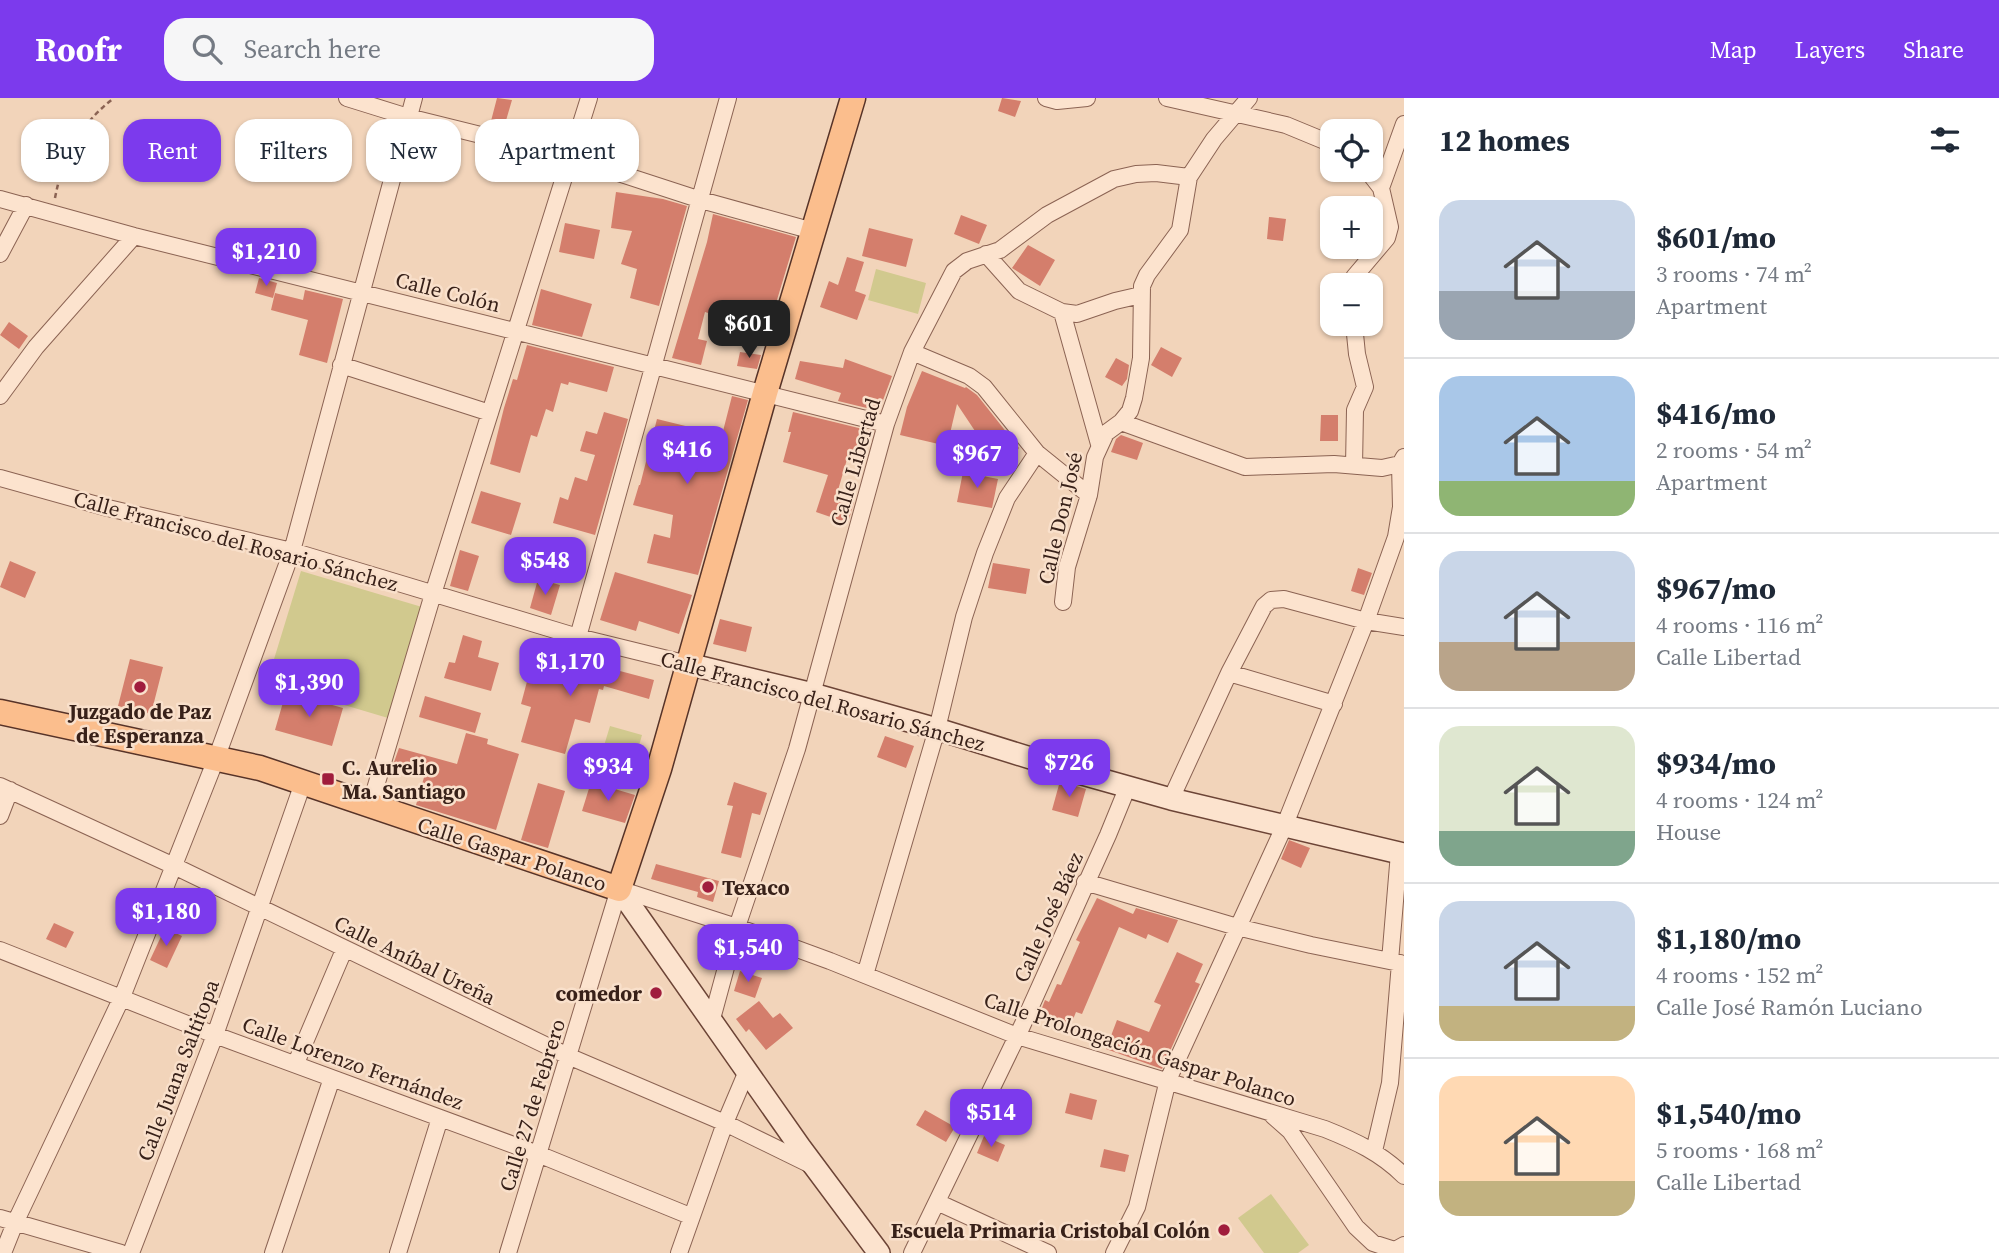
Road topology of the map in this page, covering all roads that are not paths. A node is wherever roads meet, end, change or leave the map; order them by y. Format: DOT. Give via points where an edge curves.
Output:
graph roads {
  1 [pos="347,98"];
  2 [pos="414,98"];
  3 [pos="589,98"];
  4 [pos="728,98"];
  5 [pos="853,98"];
  6 [pos="1046,98"];
  7 [pos="1087,98"];
  8 [pos="1167,98"];
  9 [pos="1249,98"];
  10 [pos="1237,114"];
  11 [pos="408,117"];
  12 [pos="582,119"];
  13 [pos="1404,124"];
  14 [pos="475,134"];
  15 [pos="1320,139"];
  16 [pos="1189,177"];
  17 [pos="639,180"];
  18 [pos="562,182"];
  19 [pos="1376,182"];
  20 [pos="1381,188"];
  21 [pos="0,199"];
  22 [pos="701,200"];
  23 [pos="26,205"];
  24 [pos="813,231"];
  25 [pos="134,236"];
  26 [pos="0,254"];
  27 [pos="986,254"];
  28 [pos="1357,273"];
  29 [pos="360,292"];
  30 [pos="1141,295"];
  31 [pos="1062,312"];
  32 [pos="516,330"];
  33 [pos="1355,336"];
  34 [pos="912,352"];
  35 [pos="341,365"];
  36 [pos="654,367"];
  37 [pos="765,393"];
  38 [pos="0,396"];
  39 [pos="490,413"];
  40 [pos="1121,422"];
  41 [pos="886,424"];
  42 [pos="1100,444"];
  43 [pos="1037,453"];
  44 [pos="1402,460"];
  45 [pos="1354,466"];
  46 [pos="0,478"];
  47 [pos="1089,495"];
  48 [pos="292,551"];
  49 [pos="433,594"];
  50 [pos="1063,602"];
  51 [pos="1367,621"];
  52 [pos="1404,627"];
  53 [pos="578,637"];
  54 [pos="688,664"];
  55 [pos="1228,673"];
  56 [pos="813,694"];
  57 [pos="1334,704"];
  58 [pos="0,712"];
  59 [pos="937,729"];
  60 [pos="216,759"];
  61 [pos="303,783"];
  62 [pos="1128,786"];
  63 [pos="5,788"];
  64 [pos="1171,799"];
  65 [pos="370,806"];
  66 [pos="0,816"];
  67 [pos="1284,827"];
  68 [pos="1401,853"];
  69 [pos="174,866"];
  70 [pos="1085,882"];
  71 [pos="619,889"];
  72 [pos="260,909"];
  73 [pos="737,927"];
  74 [pos="1237,927"];
  75 [pos="0,950"];
  76 [pos="344,950"];
  77 [pos="1398,963"];
  78 [pos="865,975"];
  79 [pos="122,996"];
  80 [pos="712,1019"];
  81 [pos="215,1035"];
  82 [pos="1017,1036"];
  83 [pos="568,1056"];
  84 [pos="296,1063"];
  85 [pos="747,1071"];
  86 [pos="331,1078"];
  87 [pos="1168,1080"];
  88 [pos="1397,1084"];
  89 [pos="1265,1111"];
  90 [pos="440,1118"];
  91 [pos="725,1123"];
  92 [pos="1374,1151"];
  93 [pos="538,1154"];
  94 [pos="815,1167"];
  95 [pos="1402,1172"];
  96 [pos="937,1202"];
  97 [pos="691,1216"];
  98 [pos="7,1220"];
  99 [pos="1404,1245"];
  100 [pos="3,1253"];
  101 [pos="121,1253"];
  102 [pos="131,1253"];
  103 [pos="273,1253"];
  104 [pos="398,1253"];
  105 [pos="508,1253"];
  106 [pos="679,1253"];
  107 [pos="878,1253"];
  108 [pos="912,1253"];
  109 [pos="1048,1253"];
  110 [pos="1114,1253"];
  1 -- 11 [label="street"];
  2 -- 11 [label="street"];
  3 -- 12 [label="street"];
  4 -- 22 [label="street"];
  5 -- 24 [label="main road"];
  6 -- 7 [label="street"];
  8 -- 10 [label="street"];
  9 -- 10 [label="street"];
  10 -- 15 [label="street" via="1286,125"];
  10 -- 16 [label="street"];
  11 -- 14 [label="street"];
  11 -- 29 [label="street"];
  13 -- 20 [label="street"];
  16 -- 27 [label="street, Calle Libertad" via="1156,173 1114,179 1047,215 1000,250"];
  16 -- 30 [label="street, Calle Don José" via="1180,230 1147,275"];
  17 -- 22 [label="street"];
  18 -- 32 [label="street"];
  19 -- 20 [label="street"];
  20 -- 28 [label="street" via="1390,227 1387,238"];
  21 -- 23 [label="street, Calle Colón"];
  22 -- 24 [label="street"];
  22 -- 36 [label="street"];
  23 -- 25 [label="street, Calle Colón"];
  23 -- 26 [label="street"];
  24 -- 37 [label="main road"];
  25 -- 29 [label="street, Calle Colón"];
  25 -- 38 [label="street" via="36,347"];
  27 -- 31 [label="street" via="1019,291"];
  27 -- 34 [label="street, Calle Libertad" via="954,271"];
  29 -- 32 [label="street, Calle Colón"];
  29 -- 35 [label="street"];
  30 -- 31 [label="street" via="1077,314"];
  30 -- 40 [label="street, Calle Don José" via="1141,358 1130,411"];
  31 -- 42 [label="street"];
  32 -- 36 [label="street, Calle Colón"];
  32 -- 39 [label="street"];
  33 -- 45 [label="street" via="1365,387 1355,410"];
  34 -- 41 [label="street, Calle Libertad"];
  34 -- 43 [label="street" via="984,387"];
  35 -- 39 [label="street"];
  35 -- 48 [label="street"];
  36 -- 37 [label="street, Calle Colón"];
  36 -- 53 [label="street"];
  37 -- 41 [label="street, Calle Colón"];
  37 -- 54 [label="main road"];
  39 -- 49 [label="street"];
  40 -- 42 [label="street, Calle Don José"];
  40 -- 45 [label="street" via="1245,467"];
  41 -- 56 [label="street, Calle Libertad"];
  42 -- 47 [label="street, Calle Don José"];
  43 -- 47 [label="street"];
  43 -- 59 [label="street" via="1007,498 985,553"];
  44 -- 45 [label="street" via="1382,468"];
  44 -- 51 [label="street" via="1396,537"];
  46 -- 48 [label="street, Calle Francisco del Rosario Sánchez"];
  47 -- 50 [label="street, Calle Don José" via="1072,545"];
  48 -- 49 [label="street, Calle Francisco del Rosario Sánchez"];
  48 -- 60 [label="street"];
  49 -- 53 [label="street, Calle Francisco del Rosario Sánchez"];
  49 -- 65 [label="street"];
  51 -- 52 [label="street"];
  51 -- 55 [label="street" via="1284,599 1271,600"];
  51 -- 57 [label="street"];
  53 -- 54 [label="street, Calle Francisco del Rosario Sánchez"];
  54 -- 56 [label="street, Calle Francisco del Rosario Sánchez"];
  54 -- 71 [label="main road"];
  55 -- 57 [label="street"];
  55 -- 64 [label="street"];
  56 -- 59 [label="street, Calle Francisco del Rosario Sánchez"];
  56 -- 73 [label="street, Calle Libertad"];
  57 -- 67 [label="street"];
  58 -- 60 [label="main road, Calle Gaspar Polanco"];
  59 -- 62 [label="street, Calle Francisco del Rosario Sánchez"];
  59 -- 78 [label="street"];
  60 -- 61 [label="main road, Calle Gaspar Polanco"];
  60 -- 69 [label="street"];
  61 -- 65 [label="main road, Calle Gaspar Polanco"];
  61 -- 72 [label="street, Calle Juana Saltitopa"];
  62 -- 64 [label="street, Calle Francisco del Rosario Sánchez"];
  62 -- 70 [label="street, Calle José Báez"];
  63 -- 66 [label="street"];
  63 -- 69 [label="street, Calle Aníbal Ureña"];
  64 -- 67 [label="street, Calle Francisco del Rosario Sánchez"];
  65 -- 71 [label="main road, Calle Gaspar Polanco"];
  67 -- 68 [label="street, Calle Francisco del Rosario Sánchez"];
  67 -- 74 [label="street"];
  68 -- 77 [label="street"];
  69 -- 72 [label="street, Calle Aníbal Ureña"];
  69 -- 79 [label="street"];
  70 -- 74 [label="street"];
  70 -- 82 [label="street, Calle José Báez"];
  71 -- 73 [label="street, Calle Prolongación Gaspar Polanco"];
  71 -- 80 [label="street"];
  71 -- 83 [label="street, Calle 27 de Febrero"];
  72 -- 76 [label="street, Calle Aníbal Ureña"];
  72 -- 81 [label="street, Calle Juana Saltitopa"];
  73 -- 78 [label="street, Calle Prolongación Gaspar Polanco"];
  73 -- 80 [label="street, Calle Libertad"];
  74 -- 77 [label="street"];
  74 -- 87 [label="street"];
  75 -- 79 [label="street, Calle Lorenzo Fernández"];
  76 -- 83 [label="street, Calle Aníbal Ureña"];
  76 -- 84 [label="street"];
  77 -- 88 [label="street"];
  78 -- 82 [label="street, Calle Prolongación Gaspar Polanco"];
  79 -- 81 [label="street, Calle Lorenzo Fernández"];
  79 -- 98 [label="street"];
  80 -- 85 [label="street"];
  81 -- 84 [label="street, Calle Lorenzo Fernández"];
  81 -- 102 [label="street, Calle Juana Saltitopa"];
  82 -- 87 [label="street, Calle Prolongación Gaspar Polanco"];
  82 -- 96 [label="street, Calle José Báez"];
  83 -- 91 [label="street, Calle Aníbal Ureña"];
  83 -- 93 [label="street, Calle 27 de Febrero"];
  84 -- 86 [label="street, Calle Lorenzo Fernández"];
  85 -- 91 [label="street"];
  85 -- 94 [label="street"];
  86 -- 90 [label="street, Calle Lorenzo Fernández"];
  86 -- 103 [label="street"];
  87 -- 89 [label="street, Calle Prolongación Gaspar Polanco"];
  87 -- 110 [label="street" via="1137,1208"];
  88 -- 92 [label="street"];
  89 -- 92 [label="street, Calle Prolongación Gaspar Polanco" via="1325,1129"];
  89 -- 99 [label="street" via="1290,1131 1356,1227 1373,1244 1395,1250"];
  90 -- 93 [label="street, Calle Lorenzo Fernández"];
  90 -- 104 [label="street"];
  91 -- 94 [label="street, Calle Aníbal Ureña"];
  91 -- 97 [label="street"];
  92 -- 95 [label="street, Calle Prolongación Gaspar Polanco"];
  93 -- 97 [label="street, Calle Lorenzo Fernández"];
  93 -- 105 [label="street, Calle 27 de Febrero"];
  94 -- 107 [label="street"];
  96 -- 108 [label="street, Calle José Báez"];
  96 -- 109 [label="street"];
  97 -- 106 [label="street"];
  98 -- 100 [label="street"];
  98 -- 101 [label="street"];
}
